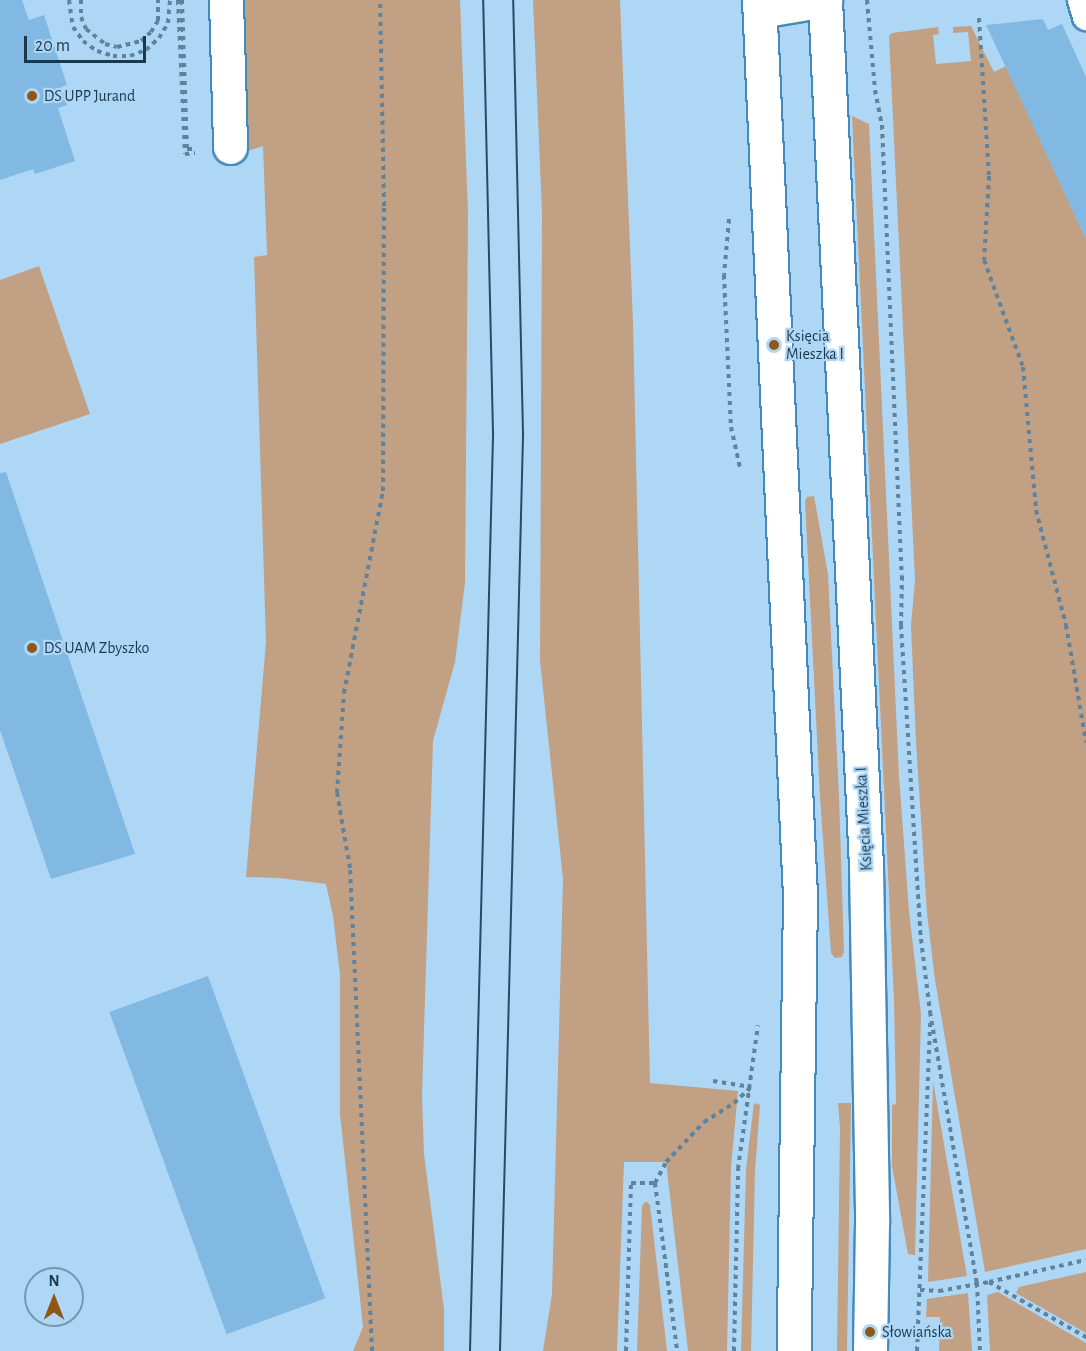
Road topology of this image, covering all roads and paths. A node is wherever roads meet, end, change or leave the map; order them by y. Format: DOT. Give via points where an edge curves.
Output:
graph roads {
  1 [pos="69,0"];
  2 [pos="81,0"];
  3 [pos="158,0"];
  4 [pos="170,0"];
  5 [pos="226,0"];
  6 [pos="380,0"];
  7 [pos="825,0"];
  8 [pos="830,0"];
  9 [pos="867,0"];
  10 [pos="1081,0"];
  11 [pos="760,6"];
  12 [pos="1086,16"];
  13 [pos="979,18"];
  14 [pos="230,147"];
  15 [pos="1086,742"];
  16 [pos="930,1012"];
  17 [pos="754,1059"];
  18 [pos="713,1081"];
  19 [pos="750,1087"];
  20 [pos="655,1183"];
  21 [pos="1086,1260"];
  22 [pos="977,1282"];
  23 [pos="989,1282"];
  24 [pos="920,1290"];
  25 [pos="1086,1337"];
  26 [pos="372,1351"];
  27 [pos="626,1351"];
  28 [pos="677,1351"];
  29 [pos="734,1351"];
  30 [pos="794,1351"];
  31 [pos="870,1351"];
  32 [pos="917,1351"];
  33 [pos="980,1351"];
  1 -- 4 [label="path" via="73,27 83,41 113,56 130,56 146,50 159,38 168,23"];
  2 -- 3 [label="path" via="86,29 105,44 117,47 141,41 151,32 158,21"];
  5 -- 14 [label="street"];
  6 -- 26 [label="path" via="383,491 344,693 337,793 350,868"];
  7 -- 8 [label="street"];
  7 -- 11 [label="street"];
  7 -- 31 [label="street, Księcia Mieszka I" via="866,867 872,1223"];
  9 -- 16 [label="path" via="882,125 902,648 921,939"];
  10 -- 12 [label="street"];
  11 -- 30 [label="street" via="800,895"];
  13 -- 15 [label="path" via="989,176 984,260 1023,368 1036,510 1066,625"];
  16 -- 22 [label="path"];
  16 -- 24 [label="path"];
  17 -- 19 [label="path"];
  18 -- 19 [label="path"];
  19 -- 20 [label="path" via="734,1103 704,1122 666,1162"];
  19 -- 29 [label="path" via="738,1169"];
  20 -- 27 [label="path" via="631,1183"];
  20 -- 28 [label="path"];
  21 -- 23 [label="path"];
  22 -- 23 [label="path"];
  22 -- 24 [label="path" via="939,1291"];
  22 -- 33 [label="path"];
  23 -- 25 [label="path"];
  24 -- 32 [label="path"];
}
